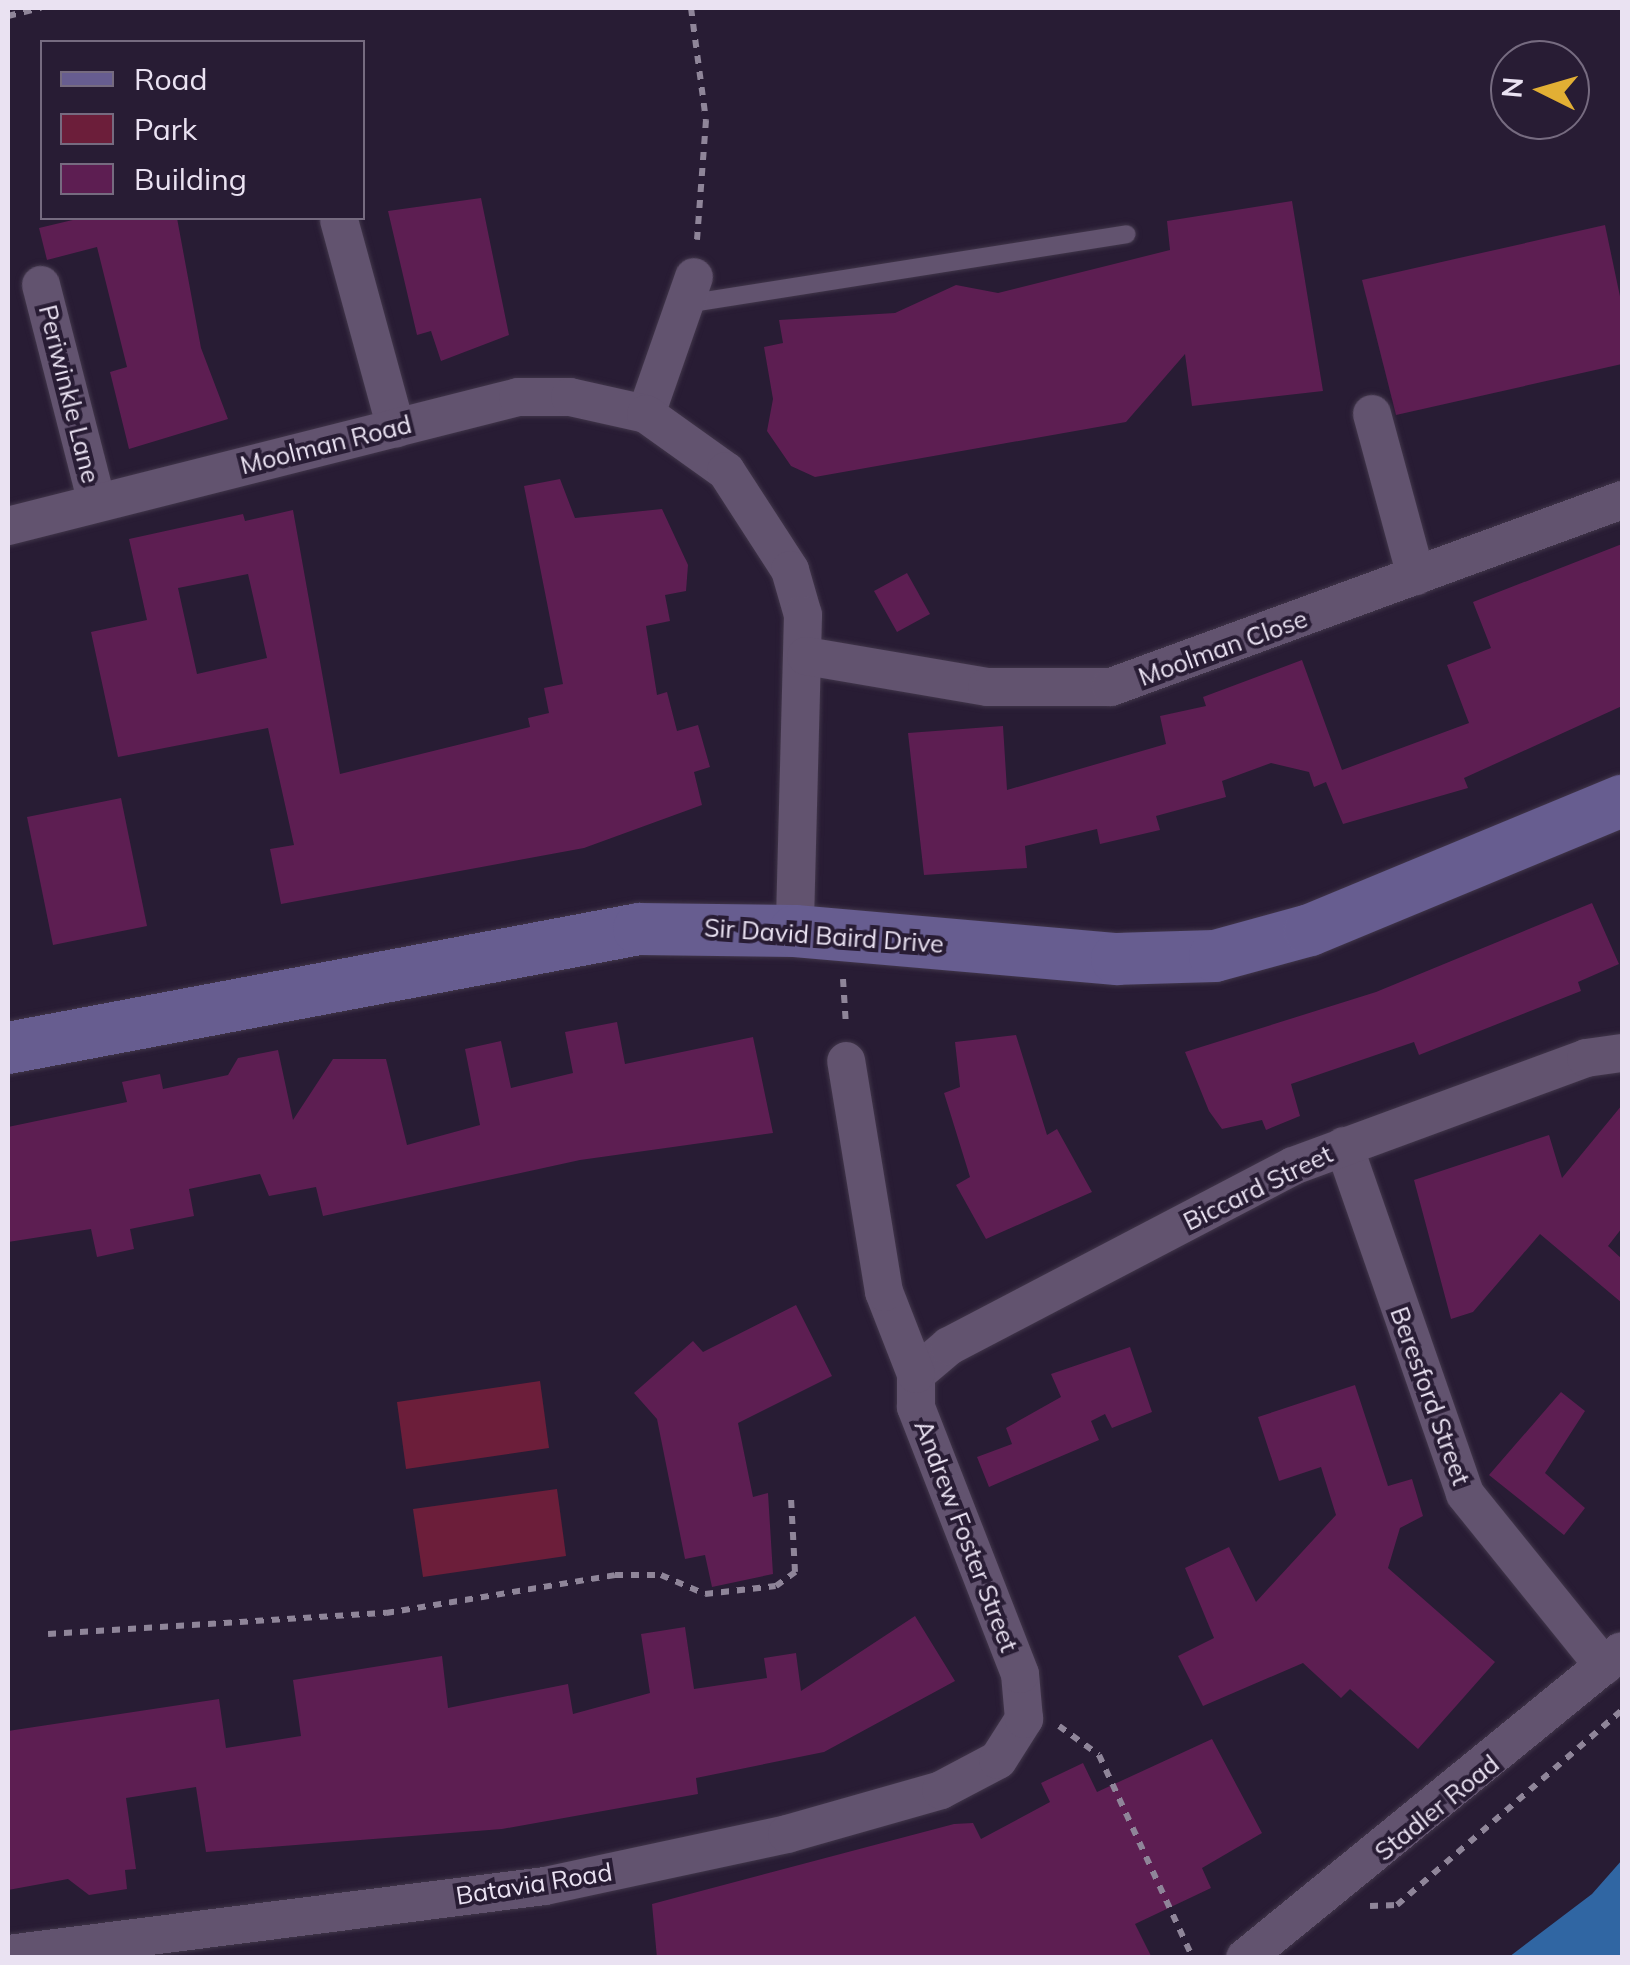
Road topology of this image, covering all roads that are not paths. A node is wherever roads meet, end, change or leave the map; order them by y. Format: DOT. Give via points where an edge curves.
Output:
graph roads {
  1 [pos="339,220"];
  2 [pos="1126,234"];
  3 [pos="41,285"];
  4 [pos="690,290"];
  5 [pos="646,414"];
  6 [pos="1372,414"];
  7 [pos="396,428"];
  8 [pos="1622,500"];
  9 [pos="97,504"];
  10 [pos="8,526"];
  11 [pos="1416,576"];
  12 [pos="806,656"];
  13 [pos="1622,801"];
  14 [pos="795,931"];
  15 [pos="8,1048"];
  16 [pos="1622,1053"];
  17 [pos="846,1061"];
  18 [pos="1344,1146"];
  19 [pos="916,1374"];
  20 [pos="1614,1658"];
  21 [pos="1036,1721"];
  22 [pos="8,1954"];
  23 [pos="1244,1958"];
  1 -- 7 [label="street"];
  2 -- 4 [label="lane"];
  3 -- 9 [label="street, Periwinkle Lane"];
  4 -- 5 [label="street"];
  5 -- 7 [label="street, Moolman Road" via="570,397 518,398"];
  5 -- 12 [label="street, Moolman Road" via="726,470 761,518 790,570"];
  6 -- 11 [label="street"];
  7 -- 9 [label="street, Moolman Road"];
  8 -- 11 [label="street, Moolman Close"];
  9 -- 10 [label="street, Moolman Road"];
  11 -- 12 [label="street, Moolman Close" via="1111,687 987,688"];
  12 -- 14 [label="street, Moolman Road"];
  13 -- 14 [label="street, Sir David Baird Drive" via="1310,930 1216,956 1098,958"];
  14 -- 15 [label="street, Sir David Baird Drive" via="616,932"];
  16 -- 18 [label="street, Biccard Street"];
  17 -- 19 [label="street, Andrew Foster Street" via="884,1292"];
  18 -- 19 [label="street, Biccard Street" via="949,1346"];
  18 -- 20 [label="street, Beresford Street" via="1465,1494"];
  19 -- 21 [label="street, Andrew Foster Street" via="916,1407"];
  20 -- 23 [label="street, Stadler Road"];
  21 -- 22 [label="street, Batavia Road" via="998,1760 969,1778 787,1834 545,1886"];
}
